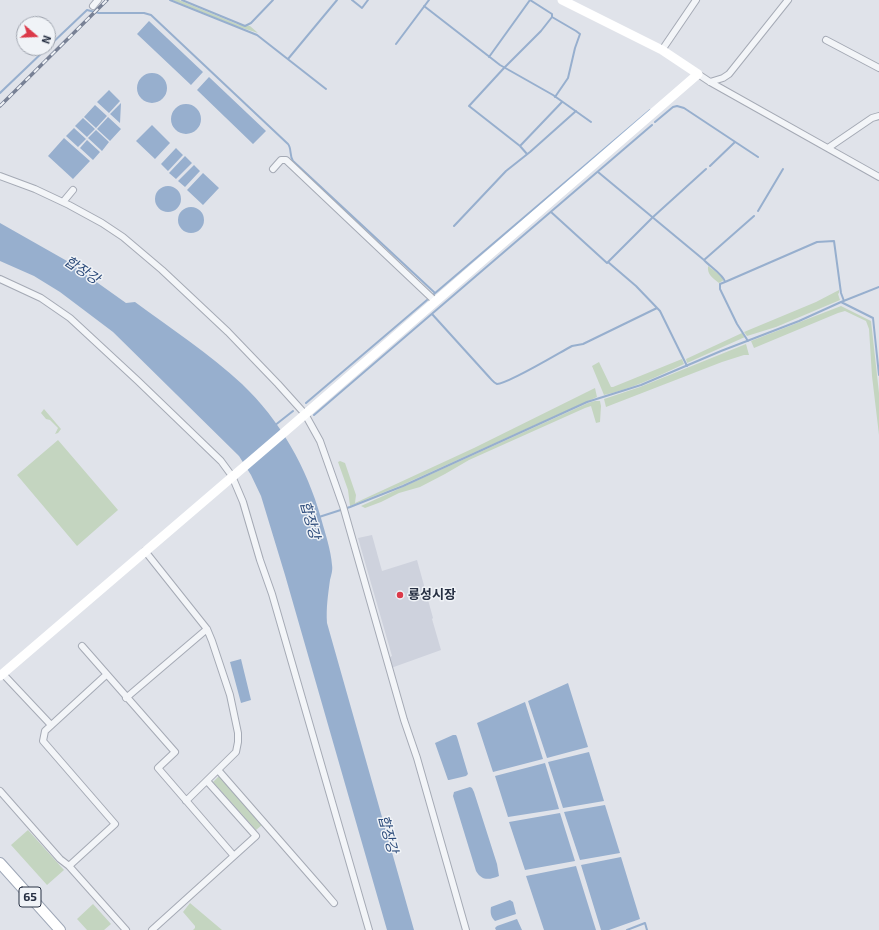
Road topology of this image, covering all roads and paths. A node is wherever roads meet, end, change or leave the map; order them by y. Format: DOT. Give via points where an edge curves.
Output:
graph roads {
  1 [pos="98,0"];
  2 [pos="562,0"];
  3 [pos="696,0"];
  4 [pos="788,0"];
  5 [pos="571,2"];
  6 [pos="93,6"];
  7 [pos="826,40"];
  8 [pos="662,50"];
  9 [pos="879,68"];
  10 [pos="698,74"];
  11 [pos="710,82"];
  12 [pos="879,116"];
  13 [pos="828,148"];
  14 [pos="272,169"];
  15 [pos="0,176"];
  16 [pos="879,177"];
  17 [pos="73,190"];
  18 [pos="63,202"];
  19 [pos="0,279"];
  20 [pos="435,301"];
  21 [pos="305,414"];
  22 [pos="235,474"];
  23 [pos="145,551"];
  24 [pos="207,629"];
  25 [pos="82,646"];
  26 [pos="2,675"];
  27 [pos="106,675"];
  28 [pos="126,698"];
  29 [pos="51,725"];
  30 [pos="218,770"];
  31 [pos="207,781"];
  32 [pos="0,791"];
  33 [pos="186,801"];
  34 [pos="267,827"];
  35 [pos="256,836"];
  36 [pos="234,856"];
  37 [pos="0,863"];
  38 [pos="69,866"];
  39 [pos="334,903"];
  40 [pos="60,930"];
  41 [pos="126,930"];
  42 [pos="152,930"];
  43 [pos="369,930"];
  44 [pos="466,930"];
  1 -- 6 [label="street"];
  2 -- 5 [label="street"];
  3 -- 8 [label="street"];
  4 -- 11 [label="street" via="729,74"];
  5 -- 8 [label="street"];
  7 -- 9 [label="street"];
  8 -- 10 [label="street"];
  10 -- 11 [label="street"];
  10 -- 20 [label="street"];
  11 -- 13 [label="street"];
  12 -- 13 [label="street" via="872,118"];
  13 -- 16 [label="street"];
  14 -- 20 [label="street" via="281,160 286,160"];
  15 -- 18 [label="street"];
  17 -- 18 [label="street"];
  18 -- 21 [label="street" via="102,223 142,253 228,332"];
  19 -- 22 [label="street" via="41,298 70,318"];
  20 -- 21 [label="street"];
  21 -- 22 [label="street"];
  21 -- 44 [label="street" via="320,441 346,515"];
  22 -- 23 [label="street"];
  22 -- 43 [label="street"];
  23 -- 24 [label="street"];
  23 -- 26 [label="street"];
  24 -- 28 [label="street"];
  24 -- 30 [label="street" via="230,695 238,733 236,752"];
  25 -- 27 [label="street"];
  26 -- 29 [label="street"];
  27 -- 28 [label="street"];
  27 -- 29 [label="street"];
  28 -- 33 [label="street" via="175,752 158,768"];
  29 -- 38 [label="street" via="45,731 43,741 115,824"];
  30 -- 31 [label="street"];
  30 -- 34 [label="street"];
  31 -- 33 [label="street"];
  31 -- 35 [label="street"];
  32 -- 38 [label="street"];
  33 -- 36 [label="street"];
  34 -- 35 [label="street"];
  34 -- 39 [label="street"];
  35 -- 36 [label="street"];
  36 -- 42 [label="street"];
  37 -- 40 [label="main road, 65"];
  38 -- 41 [label="street"];
}
